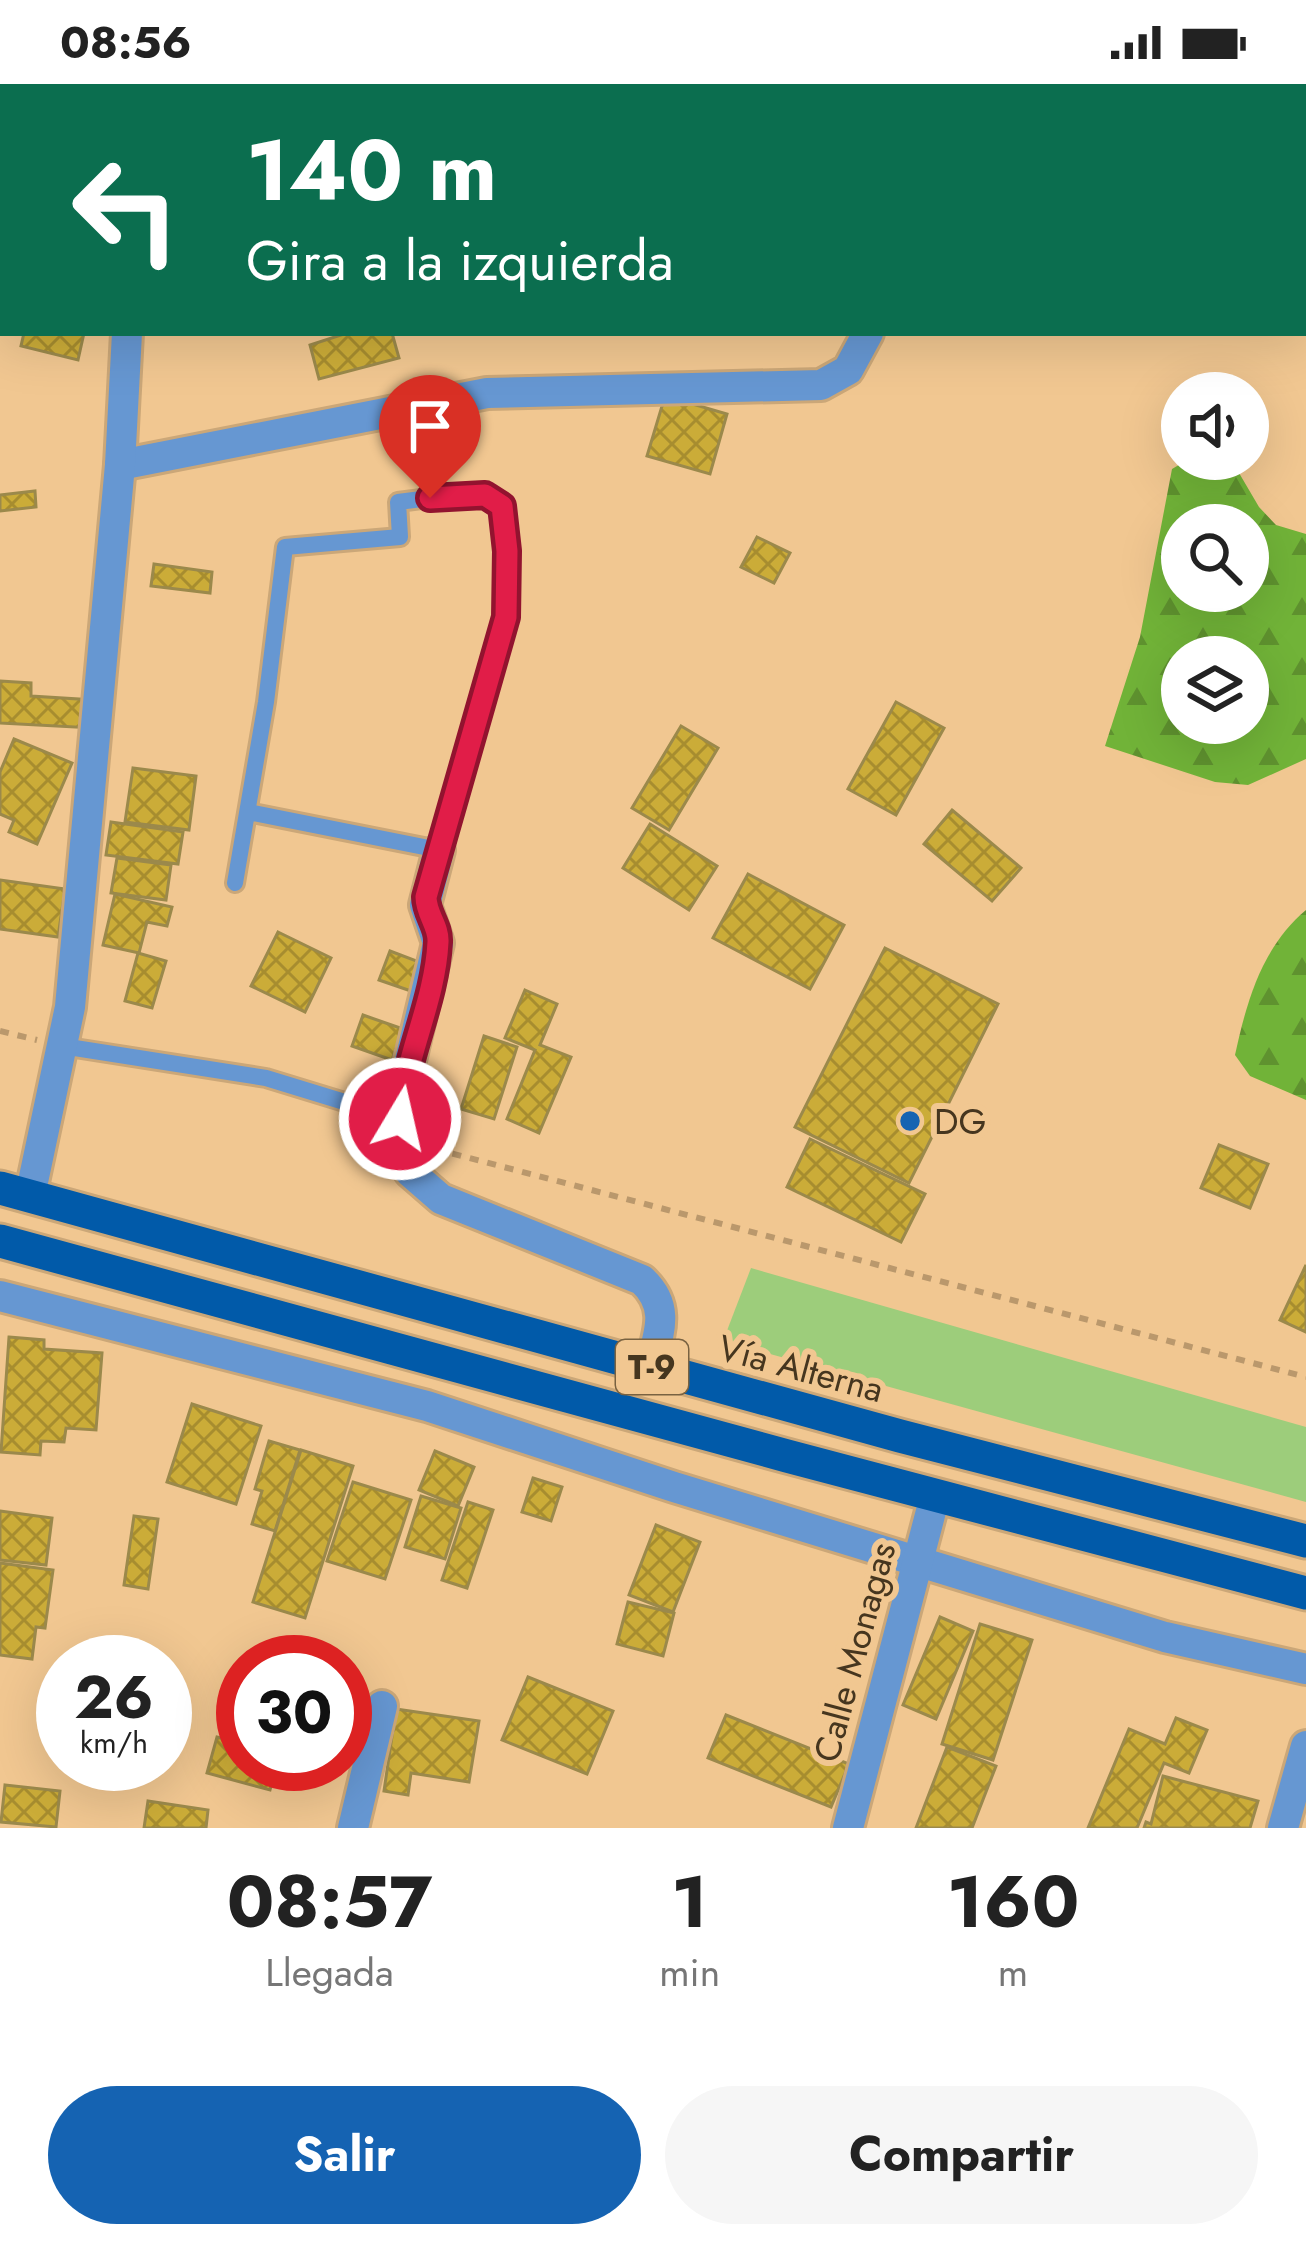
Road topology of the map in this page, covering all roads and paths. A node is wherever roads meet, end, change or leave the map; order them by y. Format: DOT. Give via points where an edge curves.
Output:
graph roads {
  1 [pos="127,336"];
  2 [pos="866,336"];
  3 [pos="121,465"];
  4 [pos="248,812"];
  5 [pos="439,850"];
  6 [pos="235,883"];
  7 [pos="62,1046"];
  8 [pos="401,1130"];
  9 [pos="15,1192"];
  10 [pos="0,1240"];
  11 [pos="0,1297"];
  12 [pos="650,1366"];
  13 [pos="1306,1377"];
  14 [pos="935,1496"];
  15 [pos="1306,1541"];
  16 [pos="918,1562"];
  17 [pos="1306,1593"];
  18 [pos="1306,1669"];
  19 [pos="382,1706"];
  20 [pos="1306,1746"];
  21 [pos="353,1828"];
  22 [pos="848,1828"];
  23 [pos="1283,1828"];
  1 -- 3 [label="street"];
  2 -- 3 [label="street" via="848,370 821,385 487,393"];
  3 -- 7 [label="street"];
  4 -- 5 [label="lane"];
  4 -- 5 [label="lane" via="285,547 400,537 398,502 485,495 506,514 506,617"];
  4 -- 6 [label="lane"];
  5 -- 8 [label="street" via="425,905 439,936 405,1077"];
  7 -- 8 [label="lane" via="266,1078"];
  7 -- 9 [label="street"];
  8 -- 12 [label="street" via="410,1172 441,1199 642,1280 663,1320"];
  8 -- 13 [label="path"];
  9 -- 12 [label="highway, Vía Alterna / T-9"];
  10 -- 14 [label="highway, T-9"];
  11 -- 16 [label="street" via="427,1406"];
  12 -- 15 [label="highway, Vía Alterna / T-9"];
  14 -- 16 [label="street, Calle Monagas"];
  14 -- 17 [label="highway, T-9"];
  16 -- 18 [label="street" via="1166,1637"];
  16 -- 22 [label="street, Calle Monagas"];
  19 -- 21 [label="street"];
  20 -- 23 [label="street"];
}
